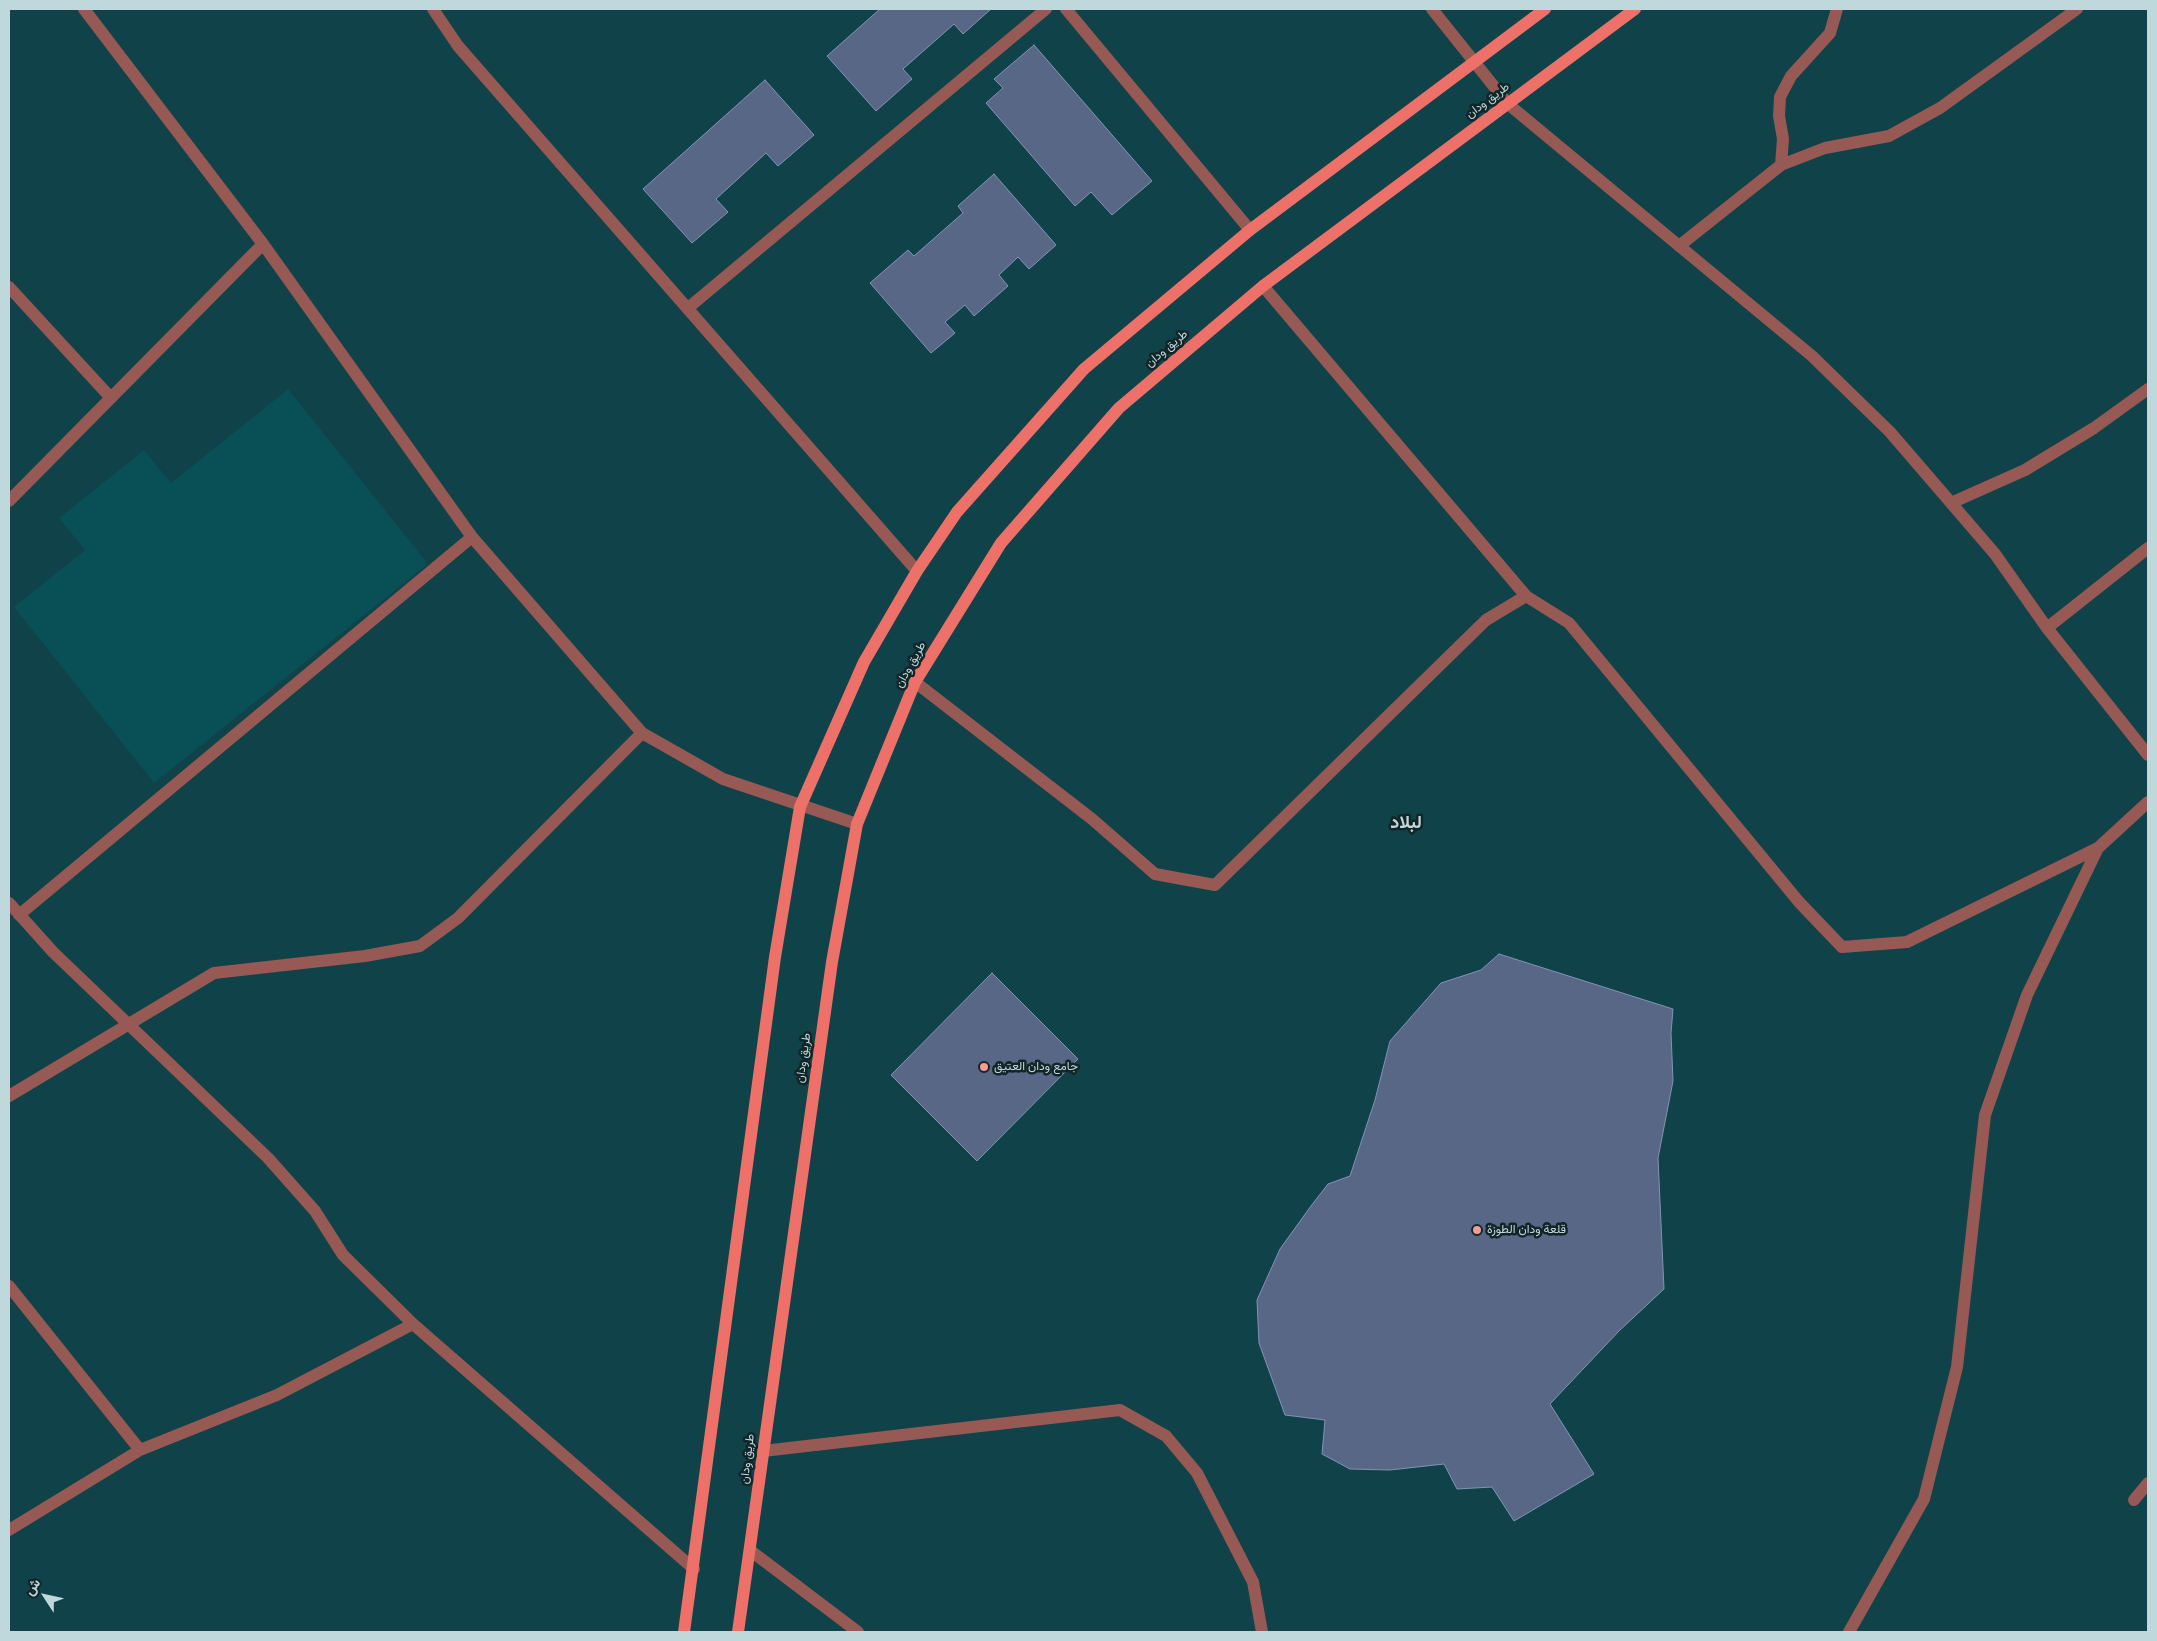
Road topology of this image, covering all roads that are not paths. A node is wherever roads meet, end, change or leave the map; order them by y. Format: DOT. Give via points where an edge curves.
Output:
graph roads {
  1 [pos="84,9"];
  2 [pos="433,9"];
  3 [pos="1046,9"];
  4 [pos="1066,9"];
  5 [pos="1432,9"];
  6 [pos="1545,9"];
  7 [pos="1636,9"];
  8 [pos="1837,9"];
  9 [pos="2077,9"];
  10 [pos="1472,61"];
  11 [pos="1508,104"];
  12 [pos="1781,164"];
  13 [pos="1250,230"];
  14 [pos="263,244"];
  15 [pos="1679,246"];
  16 [pos="1263,286"];
  17 [pos="9,287"];
  18 [pos="688,308"];
  19 [pos="2148,389"];
  20 [pos="111,398"];
  21 [pos="9,501"];
  22 [pos="1951,503"];
  23 [pos="472,538"];
  24 [pos="2148,548"];
  25 [pos="917,570"];
  26 [pos="1526,596"];
  27 [pos="2047,628"];
  28 [pos="915,682"];
  29 [pos="642,733"];
  30 [pos="2148,755"];
  31 [pos="2148,802"];
  32 [pos="800,807"];
  33 [pos="856,824"];
  34 [pos="2098,848"];
  35 [pos="9,903"];
  36 [pos="19,915"];
  37 [pos="130,1025"];
  38 [pos="9,1096"];
  39 [pos="9,1286"];
  40 [pos="413,1324"];
  41 [pos="140,1450"];
  42 [pos="763,1451"];
  43 [pos="2148,1483"];
  44 [pos="2134,1500"];
  45 [pos="9,1530"];
  46 [pos="751,1551"];
  47 [pos="694,1569"];
  48 [pos="684,1632"];
  49 [pos="738,1632"];
  50 [pos="858,1632"];
  51 [pos="1262,1632"];
  52 [pos="1849,1632"];
  1 -- 14 [label="street"];
  2 -- 18 [label="street" via="458,46"];
  3 -- 18 [label="street"];
  4 -- 13 [label="street"];
  5 -- 10 [label="street"];
  6 -- 10 [label="main road"];
  7 -- 11 [label="main road, طريق ودان"];
  8 -- 12 [label="street" via="1830,33 1791,76 1780,97"];
  9 -- 12 [label="street" via="1940,108 1889,136 1825,148"];
  10 -- 11 [label="street"];
  10 -- 13 [label="main road"];
  11 -- 15 [label="street"];
  11 -- 16 [label="main road, طريق ودان"];
  12 -- 15 [label="street"];
  13 -- 25 [label="main road" via="1084,369 957,512"];
  14 -- 20 [label="street"];
  14 -- 23 [label="street"];
  15 -- 22 [label="street" via="1812,356 1890,432"];
  16 -- 26 [label="street"];
  16 -- 28 [label="main road, طريق ودان" via="1119,408 1001,543"];
  17 -- 20 [label="street"];
  18 -- 25 [label="street"];
  19 -- 22 [label="street" via="2094,428 2025,470"];
  20 -- 21 [label="street"];
  22 -- 27 [label="street" via="1995,554"];
  23 -- 29 [label="street"];
  23 -- 36 [label="street"];
  24 -- 27 [label="street"];
  25 -- 32 [label="main road" via="864,662"];
  26 -- 28 [label="street" via="1486,620 1215,885 1155,874 1092,819"];
  26 -- 34 [label="street" via="1569,623 1799,902 1842,948 1908,942"];
  27 -- 30 [label="street"];
  28 -- 33 [label="main road, طريق ودان"];
  29 -- 32 [label="street" via="723,779"];
  29 -- 37 [label="street" via="458,918 420,946 365,956 214,973"];
  31 -- 34 [label="street"];
  32 -- 33 [label="street"];
  32 -- 47 [label="main road" via="775,957"];
  33 -- 42 [label="main road, طريق ودان" via="832,962"];
  34 -- 52 [label="street" via="2027,995 1985,1115 1957,1367 1924,1499"];
  35 -- 36 [label="street"];
  36 -- 37 [label="street"];
  37 -- 38 [label="street"];
  37 -- 40 [label="street" via="268,1158 314,1211 343,1254"];
  39 -- 41 [label="street"];
  40 -- 41 [label="street" via="277,1395"];
  40 -- 47 [label="street"];
  41 -- 45 [label="street"];
  42 -- 46 [label="main road, طريق ودان"];
  42 -- 51 [label="street" via="1120,1410 1166,1436 1197,1473 1252,1582"];
  43 -- 44 [label="street"];
  46 -- 49 [label="main road, طريق ودان"];
  46 -- 50 [label="street"];
  47 -- 48 [label="main road"];
}
